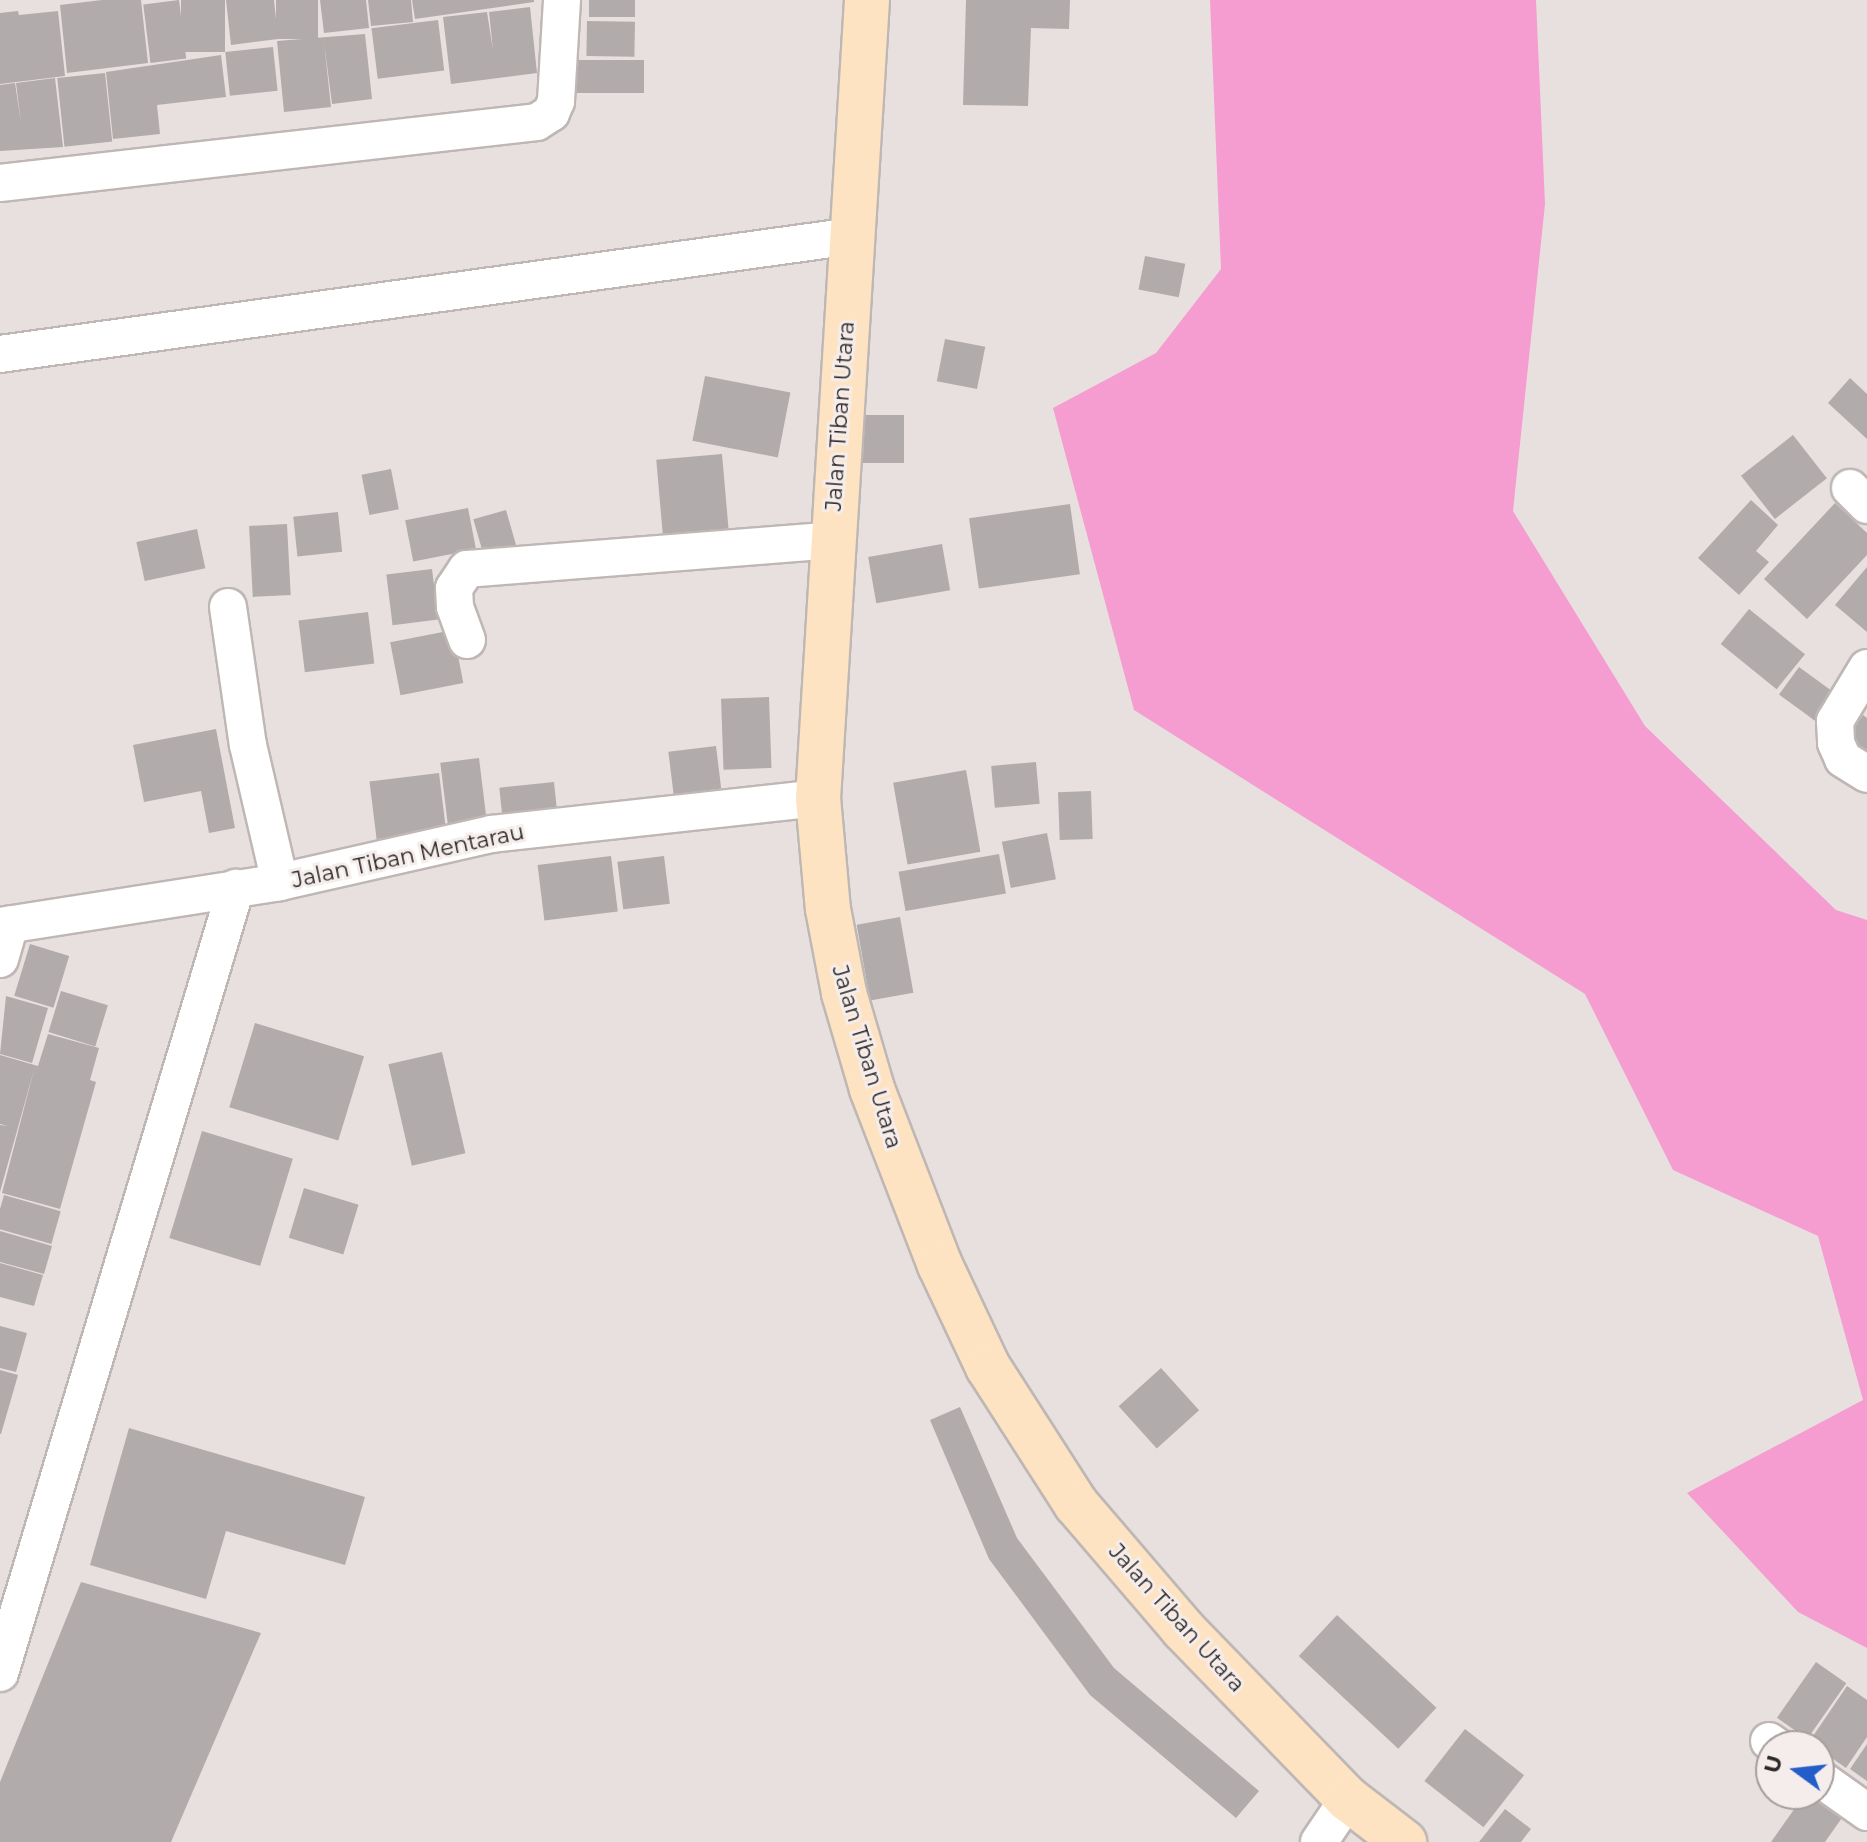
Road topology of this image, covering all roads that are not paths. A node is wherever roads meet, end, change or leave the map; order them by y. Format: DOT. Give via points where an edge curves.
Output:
graph roads {
  1 [pos="562,0"];
  2 [pos="867,0"];
  3 [pos="0,183"];
  4 [pos="853,236"];
  5 [pos="0,354"];
  6 [pos="832,540"];
  7 [pos="228,607"];
  8 [pos="467,640"];
  9 [pos="1867,668"];
  10 [pos="1867,774"];
  11 [pos="818,798"];
  12 [pos="280,882"];
  13 [pos="236,888"];
  14 [pos="5,925"];
  15 [pos="0,959"];
  16 [pos="0,1673"];
  17 [pos="1835,1789"];
  18 [pos="1348,1799"];
  19 [pos="1867,1812"];
  20 [pos="1319,1842"];
  21 [pos="1404,1842"];
  1 -- 3 [label="street" via="556,101 551,113 537,122"];
  2 -- 4 [label="street, Jalan Tiban Utara"];
  4 -- 5 [label="street"];
  4 -- 6 [label="street, Jalan Tiban Utara"];
  6 -- 8 [label="street" via="467,569 454,588"];
  6 -- 11 [label="street, Jalan Tiban Utara"];
  7 -- 12 [label="street" via="248,745"];
  9 -- 10 [label="street" via="1835,721 1843,759"];
  11 -- 12 [label="street, Jalan Tiban Mentarau" via="492,834"];
  11 -- 18 [label="street, Jalan Tiban Utara" via="828,909 844,993 872,1089 934,1250 988,1367 1076,1504 1124,1563"];
  12 -- 13 [label="street, Jalan Tiban Mentarau"];
  13 -- 14 [label="street, Jalan Tiban Mentarau"];
  13 -- 16 [label="street"];
  14 -- 15 [label="street"];
  17 -- 19 [label="street"];
  18 -- 20 [label="street"];
  18 -- 21 [label="street, Jalan Tiban Utara"];
}
